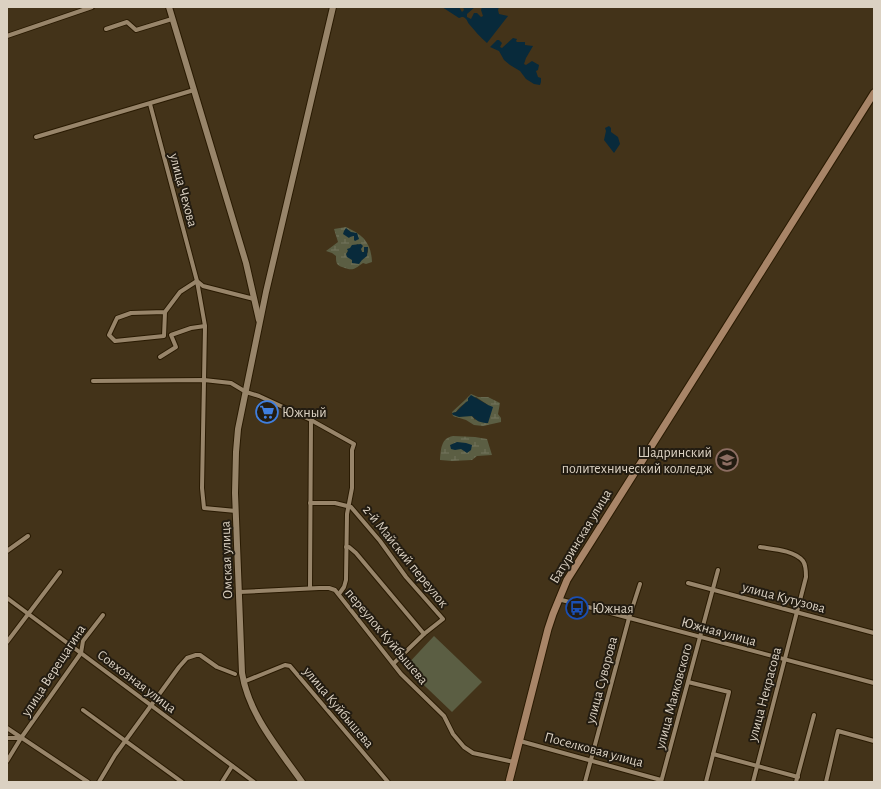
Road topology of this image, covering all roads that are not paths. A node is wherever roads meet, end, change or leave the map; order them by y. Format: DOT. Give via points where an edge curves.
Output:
graph roads {
  1 [pos="92,7"];
  2 [pos="169,7"];
  3 [pos="333,7"];
  4 [pos="172,19"];
  5 [pos="106,28"];
  6 [pos="7,36"];
  7 [pos="194,90"];
  8 [pos="874,93"];
  9 [pos="150,104"];
  10 [pos="36,137"];
  11 [pos="197,281"];
  12 [pos="254,299"];
  13 [pos="165,312"];
  14 [pos="259,324"];
  15 [pos="205,326"];
  16 [pos="160,357"];
  17 [pos="204,380"];
  18 [pos="93,381"];
  19 [pos="246,392"];
  20 [pos="311,420"];
  21 [pos="310,503"];
  22 [pos="348,506"];
  23 [pos="236,512"];
  24 [pos="28,536"];
  25 [pos="346,547"];
  26 [pos="760,547"];
  27 [pos="7,551"];
  28 [pos="718,570"];
  29 [pos="60,572"];
  30 [pos="688,583"];
  31 [pos="640,584"];
  32 [pos="310,588"];
  33 [pos="713,590"];
  34 [pos="239,592"];
  35 [pos="339,594"];
  36 [pos="7,598"];
  37 [pos="558,599"];
  38 [pos="797,612"];
  39 [pos="28,614"];
  40 [pos="103,615"];
  41 [pos="629,618"];
  42 [pos="874,633"];
  43 [pos="424,634"];
  44 [pos="700,637"];
  45 [pos="7,642"];
  46 [pos="81,653"];
  47 [pos="785,660"];
  48 [pos="394,663"];
  49 [pos="235,674"];
  50 [pos="243,682"];
  51 [pos="688,682"];
  52 [pos="874,684"];
  53 [pos="151,706"];
  54 [pos="83,710"];
  55 [pos="814,715"];
  56 [pos="7,728"];
  57 [pos="7,738"];
  58 [pos="21,738"];
  59 [pos="126,741"];
  60 [pos="520,741"];
  61 [pos="874,741"];
  62 [pos="713,754"];
  63 [pos="591,759"];
  64 [pos="7,761"];
  65 [pos="514,762"];
  66 [pos="232,766"];
  67 [pos="757,766"];
  68 [pos="798,777"];
  69 [pos="661,781"];
  70 [pos="88,782"];
  71 [pos="99,782"];
  72 [pos="182,782"];
  73 [pos="222,782"];
  74 [pos="254,782"];
  75 [pos="302,782"];
  76 [pos="388,782"];
  77 [pos="509,782"];
  78 [pos="585,782"];
  79 [pos="706,782"];
  80 [pos="753,782"];
  81 [pos="796,782"];
  82 [pos="826,782"];
  1 -- 6 [label="street"];
  2 -- 4 [label="street"];
  3 -- 14 [label="street, Омская улица"];
  4 -- 5 [label="street" via="136,30 127,22"];
  4 -- 7 [label="street"];
  7 -- 9 [label="street"];
  7 -- 12 [label="street" via="244,256"];
  8 -- 37 [label="main road, Батуринская улица" via="571,572"];
  9 -- 10 [label="street"];
  9 -- 11 [label="street, улица Чехова"];
  11 -- 12 [label="street" via="203,286"];
  11 -- 13 [label="street" via="180,292"];
  11 -- 15 [label="street, улица Чехова"];
  12 -- 14 [label="street"];
  13 -- 13 [label="street" via="164,336 114,341 109,335 117,318 131,313"];
  14 -- 19 [label="street, Омская улица"];
  15 -- 16 [label="street" via="171,334 176,347"];
  15 -- 17 [label="street, улица Чехова"];
  17 -- 18 [label="street"];
  17 -- 19 [label="street" via="231,383"];
  17 -- 23 [label="street, улица Чехова" via="204,508"];
  19 -- 20 [label="street" via="265,398"];
  19 -- 23 [label="street, Омская улица" via="236,452"];
  20 -- 21 [label="street"];
  20 -- 22 [label="street" via="354,444 352,488"];
  21 -- 22 [label="street, 2-й Майский переулок"];
  21 -- 32 [label="street"];
  22 -- 25 [label="street"];
  22 -- 43 [label="street, 2-й Майский переулок" via="364,520 406,577 443,619"];
  23 -- 34 [label="street, Омская улица"];
  24 -- 27 [label="street"];
  25 -- 35 [label="street" via="346,580"];
  25 -- 43 [label="street" via="356,553"];
  26 -- 38 [label="street, улица Некрасова" via="788,552 804,562 806,577"];
  28 -- 33 [label="street, улица Маяковского"];
  29 -- 39 [label="street"];
  30 -- 33 [label="street, улица Кутузова"];
  31 -- 41 [label="street, улица Суворова"];
  32 -- 34 [label="street, переулок Куйбышева"];
  32 -- 35 [label="street, переулок Куйбышева" via="329,588"];
  33 -- 38 [label="street, улица Кутузова"];
  33 -- 44 [label="street, улица Маяковского"];
  34 -- 50 [label="street, Омская улица"];
  35 -- 48 [label="street, переулок Куйбышева" via="346,606"];
  36 -- 39 [label="street, Совхозная улица"];
  37 -- 41 [label="street, Южная улица"];
  37 -- 60 [label="main road, Батуринская улица"];
  38 -- 42 [label="street, улица Кутузова"];
  38 -- 47 [label="street, улица Некрасова"];
  39 -- 45 [label="street"];
  39 -- 46 [label="street, Совхозная улица"];
  40 -- 46 [label="street, улица Верещагина" via="83,641"];
  41 -- 44 [label="street, Южная улица"];
  41 -- 63 [label="street, улица Суворова"];
  43 -- 48 [label="street, 2-й Майский переулок"];
  44 -- 47 [label="street, Южная улица"];
  44 -- 51 [label="street, улица Маяковского"];
  46 -- 53 [label="street, Совхозная улица"];
  46 -- 58 [label="street, улица Верещагина"];
  47 -- 52 [label="street, Южная улица"];
  47 -- 67 [label="street, улица Некрасова"];
  48 -- 65 [label="street, переулок Куйбышева" via="413,687 444,716 453,734 464,747 474,753"];
  49 -- 53 [label="street" via="217,667 200,655 191,656 179,667"];
  50 -- 75 [label="street, Омская улица" via="255,715"];
  50 -- 76 [label="street, улица Куйбышева" via="285,665 290,666"];
  51 -- 62 [label="street" via="729,692"];
  51 -- 69 [label="street, улица Маяковского"];
  53 -- 59 [label="street"];
  53 -- 66 [label="street, Совхозная улица"];
  54 -- 59 [label="street"];
  55 -- 68 [label="street"];
  56 -- 58 [label="street"];
  57 -- 58 [label="street"];
  58 -- 64 [label="street, улица Верещагина"];
  58 -- 70 [label="street"];
  59 -- 71 [label="street"];
  59 -- 72 [label="street"];
  60 -- 63 [label="street, Поселковая улица"];
  60 -- 65 [label="main road, Батуринская улица"];
  61 -- 82 [label="street" via="838,731"];
  62 -- 67 [label="street"];
  62 -- 79 [label="street"];
  63 -- 69 [label="street, Поселковая улица"];
  63 -- 78 [label="street, улица Суворова"];
  65 -- 77 [label="main road, Батуринская улица"];
  66 -- 73 [label="street"];
  66 -- 74 [label="street, Совхозная улица"];
  67 -- 68 [label="street"];
  67 -- 80 [label="street, улица Некрасова"];
  68 -- 81 [label="street"];
}
